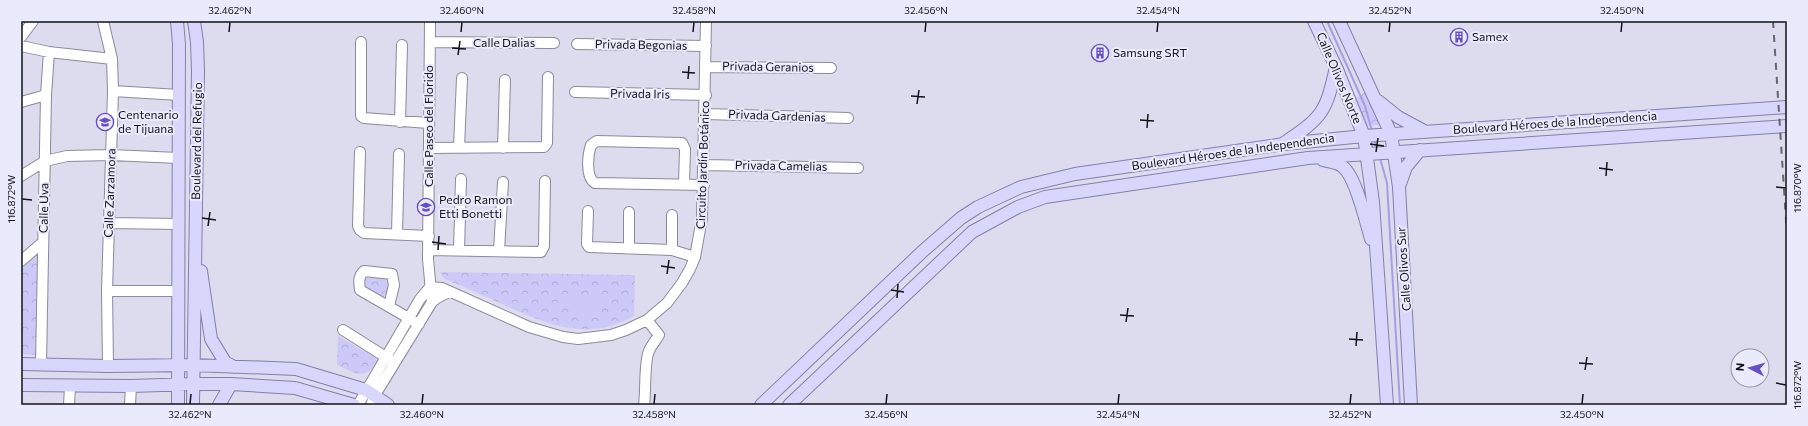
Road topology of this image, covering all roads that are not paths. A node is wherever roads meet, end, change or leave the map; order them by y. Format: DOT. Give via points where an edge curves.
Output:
graph roads {
  1 [pos="33,21"];
  2 [pos="103,21"];
  3 [pos="177,21"];
  4 [pos="194,21"];
  5 [pos="430,21"];
  6 [pos="706,21"];
  7 [pos="1314,21"];
  8 [pos="1339,21"];
  9 [pos="21,36"];
  10 [pos="361,42"];
  11 [pos="430,42"];
  12 [pos="554,43"];
  13 [pos="577,44"];
  14 [pos="402,45"];
  15 [pos="21,46"];
  16 [pos="706,46"];
  17 [pos="49,52"];
  18 [pos="112,59"];
  19 [pos="706,67"];
  20 [pos="1336,67"];
  21 [pos="831,68"];
  22 [pos="548,77"];
  23 [pos="462,78"];
  24 [pos="505,80"];
  25 [pos="113,91"];
  26 [pos="575,92"];
  27 [pos="46,95"];
  28 [pos="179,95"];
  29 [pos="706,95"];
  30 [pos="1376,99"];
  31 [pos="21,102"];
  32 [pos="1787,107"];
  33 [pos="706,114"];
  34 [pos="848,118"];
  35 [pos="400,122"];
  36 [pos="428,123"];
  37 [pos="1787,126"];
  38 [pos="1425,132"];
  39 [pos="1391,134"];
  40 [pos="1364,136"];
  41 [pos="1284,144"];
  42 [pos="459,147"];
  43 [pos="428,148"];
  44 [pos="504,148"];
  45 [pos="1420,150"];
  46 [pos="360,152"];
  47 [pos="1394,152"];
  48 [pos="1367,153"];
  49 [pos="399,154"];
  50 [pos="111,155"];
  51 [pos="178,158"];
  52 [pos="1308,158"];
  53 [pos="45,161"];
  54 [pos="705,165"];
  55 [pos="858,168"];
  56 [pos="21,176"];
  57 [pos="461,179"];
  58 [pos="545,181"];
  59 [pos="503,182"];
  60 [pos="684,184"];
  61 [pos="704,185"];
  62 [pos="1399,187"];
  63 [pos="588,211"];
  64 [pos="629,212"];
  65 [pos="672,215"];
  66 [pos="961,218"];
  67 [pos="109,223"];
  68 [pos="178,224"];
  69 [pos="397,234"];
  70 [pos="196,236"];
  71 [pos="428,236"];
  72 [pos="44,242"];
  73 [pos="629,248"];
  74 [pos="428,250"];
  75 [pos="459,250"];
  76 [pos="672,250"];
  77 [pos="499,251"];
  78 [pos="946,256"];
  79 [pos="695,257"];
  80 [pos="21,261"];
  81 [pos="1378,266"];
  82 [pos="430,287"];
  83 [pos="107,291"];
  84 [pos="178,291"];
  85 [pos="449,292"];
  86 [pos="432,302"];
  87 [pos="388,306"];
  88 [pos="410,318"];
  89 [pos="646,320"];
  90 [pos="420,324"];
  91 [pos="343,330"];
  92 [pos="387,358"];
  93 [pos="21,364"];
  94 [pos="41,364"];
  95 [pos="396,364"];
  96 [pos="178,365"];
  97 [pos="193,365"];
  98 [pos="108,366"];
  99 [pos="234,367"];
  100 [pos="178,384"];
  101 [pos="192,384"];
  102 [pos="231,384"];
  103 [pos="21,385"];
  104 [pos="70,386"];
  105 [pos="131,386"];
  106 [pos="371,397"];
  107 [pos="69,405"];
  108 [pos="130,405"];
  109 [pos="178,405"];
  110 [pos="193,405"];
  111 [pos="219,405"];
  112 [pos="354,405"];
  113 [pos="358,405"];
  114 [pos="388,405"];
  115 [pos="644,405"];
  116 [pos="761,405"];
  117 [pos="789,405"];
  118 [pos="1387,405"];
  119 [pos="1411,405"];
  1 -- 9 [label="street"];
  2 -- 18 [label="street, Calle Zarzamora"];
  3 -- 28 [label="main road, Boulevard del Refugio"];
  4 -- 70 [label="main road, Boulevard del Refugio" via="198,71"];
  5 -- 11 [label="street, Calle Paseo del Florido"];
  6 -- 16 [label="street, Circuito Jardín Botánico"];
  7 -- 20 [label="main road, Calle Olivos Norte"];
  8 -- 30 [label="main road, Calle Olivos Norte"];
  10 -- 35 [label="street" via="361,116"];
  11 -- 12 [label="street, Calle Dalias"];
  11 -- 36 [label="street, Calle Paseo del Florido"];
  13 -- 16 [label="street, Privada Begonias"];
  14 -- 35 [label="street"];
  15 -- 17 [label="street"];
  16 -- 19 [label="street, Circuito Jardín Botánico"];
  17 -- 18 [label="street"];
  17 -- 27 [label="street, Calle Uva"];
  18 -- 25 [label="street, Calle Zarzamora"];
  19 -- 21 [label="street, Privada Geranios"];
  19 -- 29 [label="street, Circuito Jardín Botánico"];
  20 -- 40 [label="main road, Calle Olivos Norte"];
  20 -- 41 [label="main road" via="1331,90 1320,115 1310,126"];
  22 -- 44 [label="street" via="545,147"];
  23 -- 42 [label="street"];
  24 -- 44 [label="street"];
  25 -- 28 [label="street"];
  25 -- 50 [label="street, Calle Zarzamora"];
  26 -- 29 [label="street, Privada Iris"];
  27 -- 31 [label="street"];
  27 -- 53 [label="street, Calle Uva"];
  28 -- 51 [label="main road, Boulevard del Refugio"];
  29 -- 33 [label="street, Circuito Jardín Botánico"];
  30 -- 38 [label="main road" via="1398,117"];
  30 -- 39 [label="main road, Calle Olivos Norte"];
  32 -- 38 [label="main road, Boulevard Héroes de la Independencia"];
  33 -- 34 [label="street, Privada Gardenias"];
  33 -- 54 [label="street, Circuito Jardín Botánico"];
  35 -- 36 [label="street"];
  36 -- 43 [label="street, Calle Paseo del Florido"];
  37 -- 45 [label="main road, Boulevard Héroes de la Independencia"];
  38 -- 39 [label="main road, Boulevard Héroes de la Independencia"];
  39 -- 40 [label="main road, Boulevard Héroes de la Independencia"];
  39 -- 47 [label="main road, Calle Olivos Sur"];
  40 -- 41 [label="main road, Boulevard Héroes de la Independencia"];
  40 -- 48 [label="main road"];
  41 -- 66 [label="main road, Boulevard Héroes de la Independencia" via="1047,180 1004,194"];
  42 -- 43 [label="street"];
  42 -- 44 [label="street"];
  43 -- 71 [label="street, Calle Paseo del Florido"];
  45 -- 47 [label="main road, Boulevard Héroes de la Independencia"];
  45 -- 62 [label="main road" via="1406,168"];
  46 -- 69 [label="street" via="358,226 364,233"];
  47 -- 48 [label="main road, Boulevard Héroes de la Independencia"];
  47 -- 62 [label="main road, Calle Olivos Sur"];
  48 -- 52 [label="main road, Boulevard Héroes de la Independencia"];
  48 -- 81 [label="main road"];
  49 -- 69 [label="street"];
  50 -- 51 [label="street"];
  50 -- 53 [label="street" via="67,156"];
  50 -- 67 [label="street, Calle Zarzamora"];
  51 -- 68 [label="main road, Boulevard del Refugio"];
  52 -- 78 [label="main road, Boulevard Héroes de la Independencia" via="1045,197 1018,207 972,232"];
  52 -- 81 [label="main road" via="1334,162 1343,166 1349,173"];
  53 -- 56 [label="street"];
  53 -- 72 [label="street, Calle Uva"];
  54 -- 55 [label="street, Privada Camelias"];
  54 -- 61 [label="street, Circuito Jardín Botánico"];
  57 -- 75 [label="street"];
  58 -- 77 [label="street" via="542,251"];
  59 -- 77 [label="street"];
  60 -- 60 [label="street" via="684,144 593,142 590,148 588,172 592,181"];
  60 -- 61 [label="street"];
  61 -- 79 [label="street, Circuito Jardín Botánico" via="702,218"];
  62 -- 119 [label="main road, Calle Olivos Sur"];
  63 -- 73 [label="street" via="589,247"];
  64 -- 73 [label="street"];
  65 -- 76 [label="street"];
  66 -- 78 [label="main road" via="943,244"];
  66 -- 116 [label="main road, Boulevard Héroes de la Independencia"];
  67 -- 68 [label="street"];
  67 -- 83 [label="street, Calle Zarzamora"];
  68 -- 84 [label="main road, Boulevard del Refugio"];
  69 -- 71 [label="street"];
  70 -- 97 [label="main road, Boulevard del Refugio"];
  70 -- 99 [label="main road" via="211,339 225,362"];
  71 -- 74 [label="street, Calle Paseo del Florido"];
  72 -- 80 [label="street"];
  72 -- 94 [label="street, Calle Uva"];
  73 -- 76 [label="street"];
  74 -- 75 [label="street"];
  74 -- 82 [label="street, Calle Paseo del Florido"];
  75 -- 77 [label="street"];
  76 -- 79 [label="street"];
  78 -- 117 [label="main road, Boulevard Héroes de la Independencia"];
  79 -- 89 [label="street, Circuito Jardín Botánico" via="676,292"];
  81 -- 118 [label="main road"];
  82 -- 85 [label="street, Circuito Jardín Botánico" via="438,287"];
  82 -- 86 [label="street, Calle Paseo del Florido"];
  82 -- 88 [label="street"];
  83 -- 84 [label="street"];
  83 -- 98 [label="street, Calle Zarzamora"];
  84 -- 96 [label="main road, Boulevard del Refugio"];
  85 -- 86 [label="street"];
  85 -- 89 [label="street, Circuito Jardín Botánico" via="529,327 563,337 578,339 611,335"];
  86 -- 90 [label="street"];
  87 -- 88 [label="street"];
  88 -- 90 [label="street"];
  88 -- 92 [label="street"];
  89 -- 115 [label="street" via="659,335 646,357"];
  90 -- 95 [label="street"];
  91 -- 92 [label="street"];
  92 -- 95 [label="street"];
  92 -- 106 [label="street"];
  93 -- 94 [label="main road"];
  94 -- 98 [label="main road"];
  95 -- 106 [label="street"];
  96 -- 97 [label="main road"];
  96 -- 98 [label="main road"];
  96 -- 100 [label="main road, Boulevard del Refugio"];
  97 -- 99 [label="main road"];
  97 -- 101 [label="main road, Boulevard del Refugio"];
  99 -- 106 [label="main road" via="296,369"];
  100 -- 101 [label="main road"];
  100 -- 105 [label="main road"];
  100 -- 109 [label="main road, Boulevard del Refugio"];
  101 -- 102 [label="main road"];
  101 -- 110 [label="main road, Boulevard del Refugio"];
  102 -- 111 [label="main road"];
  102 -- 112 [label="main road" via="295,388"];
  103 -- 104 [label="main road"];
  104 -- 105 [label="main road"];
  104 -- 107 [label="street"];
  105 -- 108 [label="street"];
  106 -- 113 [label="street"];
  106 -- 114 [label="main road"];
}
